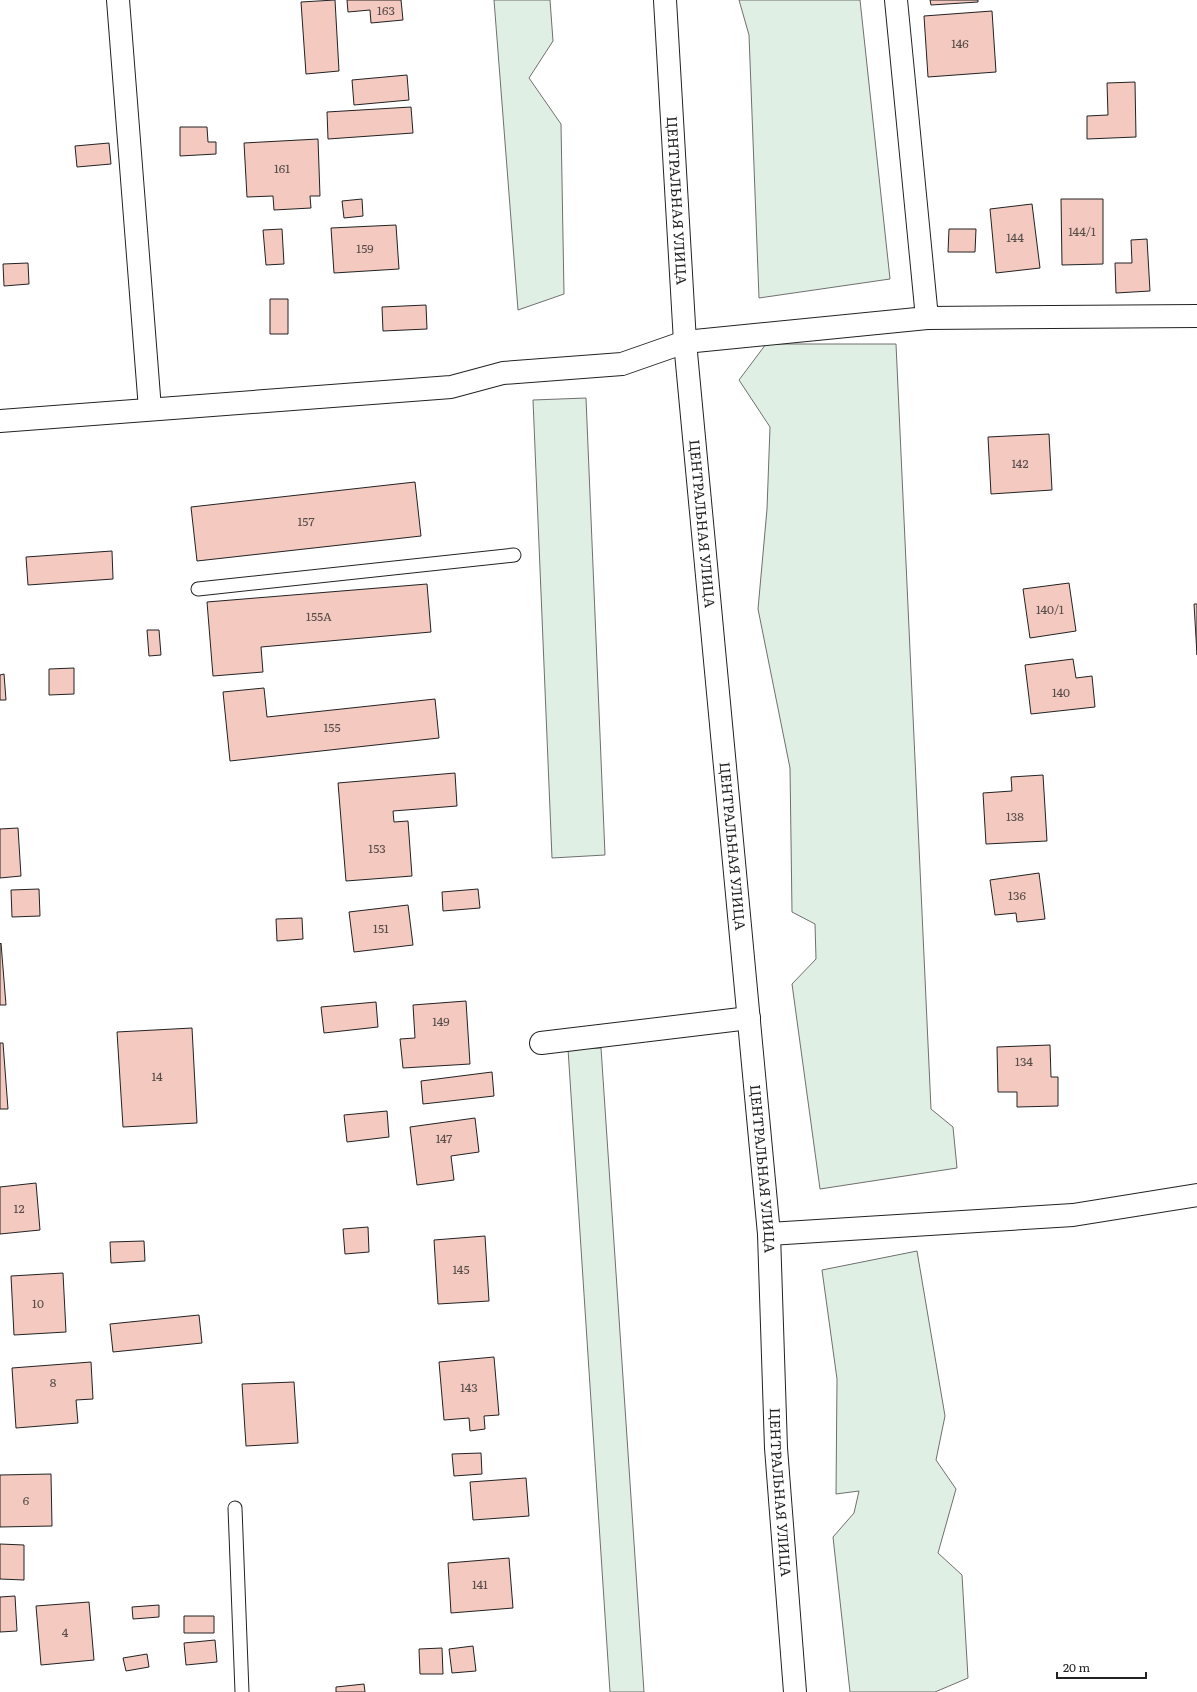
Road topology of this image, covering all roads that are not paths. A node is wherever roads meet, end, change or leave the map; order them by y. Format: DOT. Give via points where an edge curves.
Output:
graph roads {
  1 [pos="118,0"];
  2 [pos="665,0"];
  3 [pos="896,0"];
  4 [pos="1197,316"];
  5 [pos="927,318"];
  6 [pos="685,342"];
  7 [pos="150,409"];
  8 [pos="0,421"];
  9 [pos="514,555"];
  10 [pos="198,588"];
  11 [pos="749,1018"];
  12 [pos="541,1043"];
  13 [pos="1197,1195"];
  14 [pos="769,1234"];
  15 [pos="234,1508"];
  16 [pos="242,1692"];
  17 [pos="796,1692"];
  1 -- 7 [label="street"];
  2 -- 6 [label="street, ЦЕНТРАЛЬНАЯ УЛИЦА"];
  3 -- 5 [label="street"];
  4 -- 5 [label="street"];
  5 -- 6 [label="street"];
  6 -- 7 [label="street" via="622,364 503,373 451,387"];
  6 -- 11 [label="street, ЦЕНТРАЛЬНАЯ УЛИЦА"];
  7 -- 8 [label="street"];
  9 -- 10 [label="lane"];
  11 -- 12 [label="street"];
  11 -- 14 [label="street, ЦЕНТРАЛЬНАЯ УЛИЦА"];
  13 -- 14 [label="street" via="1073,1215"];
  14 -- 17 [label="street, ЦЕНТРАЛЬНАЯ УЛИЦА" via="776,1448"];
  15 -- 16 [label="lane"];
}
